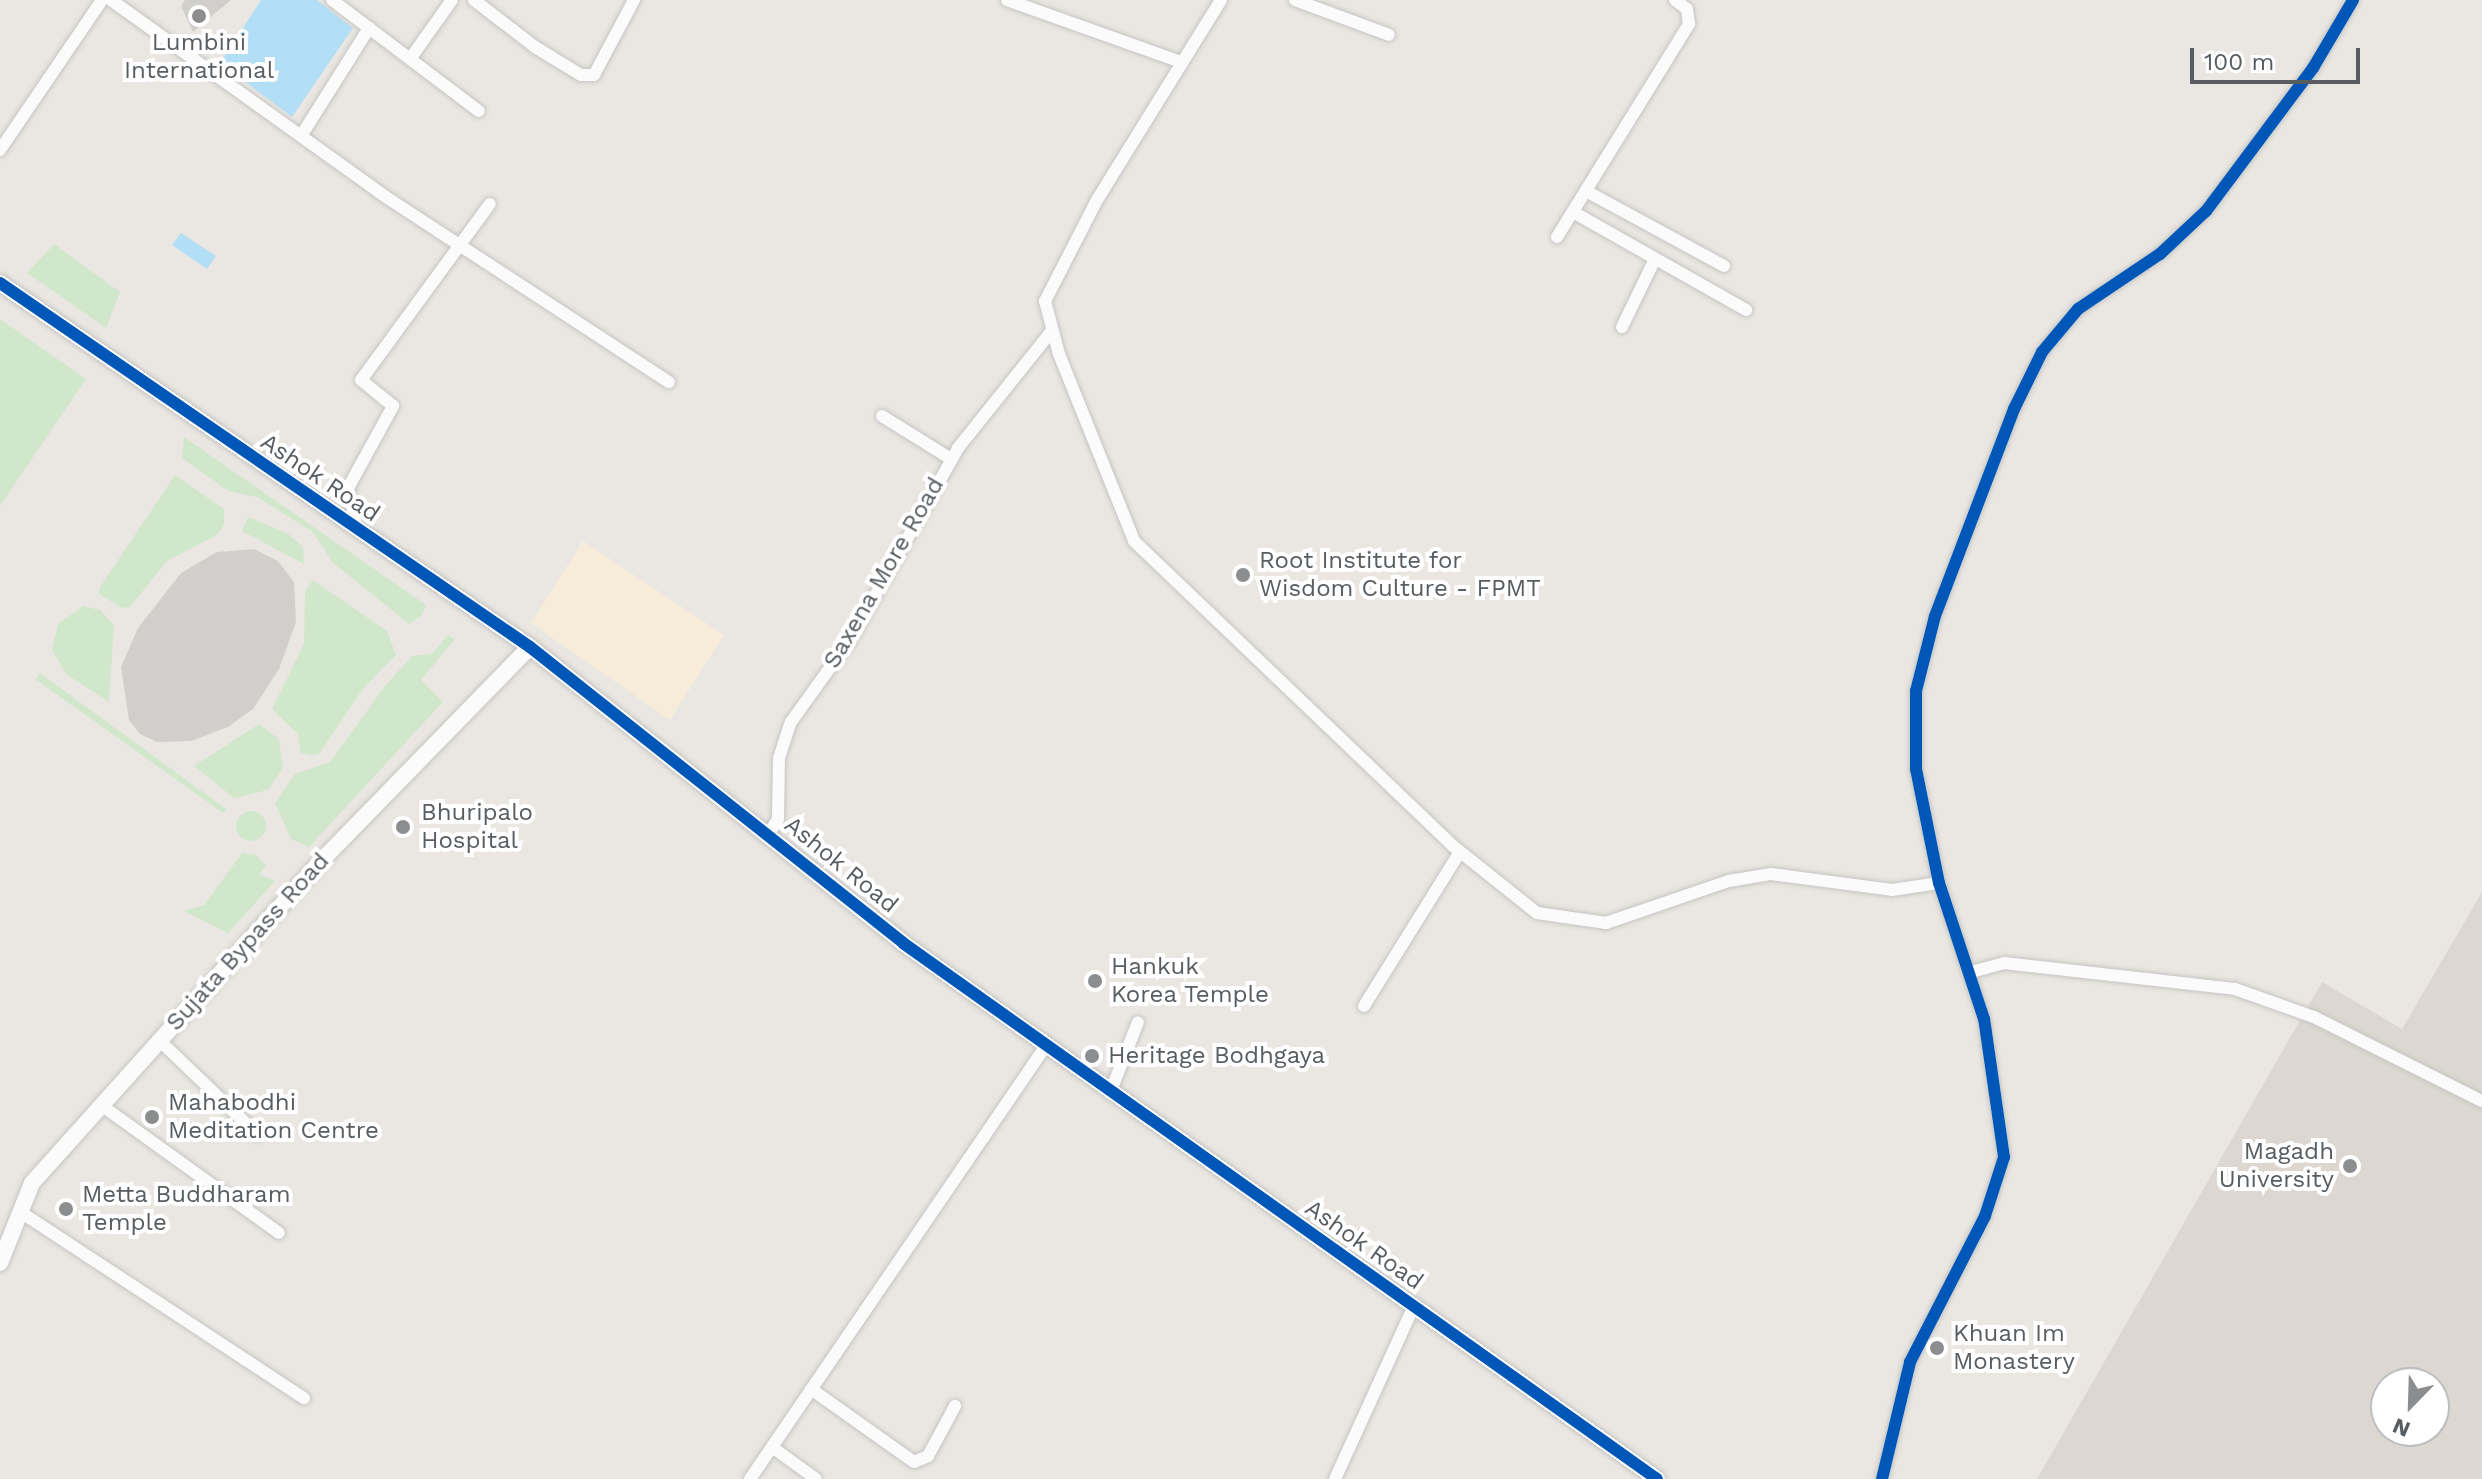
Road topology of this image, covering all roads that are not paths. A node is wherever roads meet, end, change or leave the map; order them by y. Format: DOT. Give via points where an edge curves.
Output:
graph roads {
  1 [pos="102,0"];
  2 [pos="111,0"];
  3 [pos="332,0"];
  4 [pos="452,0"];
  5 [pos="474,0"];
  6 [pos="634,0"];
  7 [pos="1007,0"];
  8 [pos="1221,0"];
  9 [pos="1295,0"];
  10 [pos="1675,0"];
  11 [pos="2353,0"];
  12 [pos="369,28"];
  13 [pos="1389,35"];
  14 [pos="410,59"];
  15 [pos="1181,62"];
  16 [pos="479,111"];
  17 [pos="301,136"];
  18 [pos="0,150"];
  19 [pos="1586,191"];
  20 [pos="490,204"];
  21 [pos="1573,212"];
  22 [pos="1557,237"];
  23 [pos="460,246"];
  24 [pos="1655,259"];
  25 [pos="1724,266"];
  26 [pos="0,283"];
  27 [pos="1746,310"];
  28 [pos="1622,327"];
  29 [pos="1051,332"];
  30 [pos="669,382"];
  31 [pos="882,416"];
  32 [pos="951,459"];
  33 [pos="357,530"];
  34 [pos="530,647"];
  35 [pos="768,835"];
  36 [pos="1460,852"];
  37 [pos="1939,883"];
  38 [pos="1971,972"];
  39 [pos="1364,1006"];
  40 [pos="1138,1022"];
  41 [pos="159,1040"];
  42 [pos="1045,1047"];
  43 [pos="1110,1093"];
  44 [pos="2482,1101"];
  45 [pos="101,1105"];
  46 [pos="258,1135"];
  47 [pos="19,1211"];
  48 [pos="279,1233"];
  49 [pos="0,1262"];
  50 [pos="1414,1306"];
  51 [pos="811,1389"];
  52 [pos="304,1398"];
  53 [pos="955,1406"];
  54 [pos="772,1447"];
  55 [pos="750,1479"];
  56 [pos="816,1479"];
  57 [pos="1335,1479"];
  58 [pos="1657,1479"];
  59 [pos="1882,1479"];
  1 -- 18 [label="street"];
  2 -- 17 [label="street"];
  3 -- 12 [label="street"];
  4 -- 14 [label="street"];
  5 -- 6 [label="street" via="535,47 581,75 594,75"];
  7 -- 15 [label="street"];
  8 -- 15 [label="street"];
  9 -- 13 [label="street"];
  10 -- 19 [label="street" via="1687,9 1689,24"];
  11 -- 37 [label="street" via="2313,68 2206,211 2160,254 2067,320 2022,389 1935,616 1916,691 1916,769"];
  12 -- 14 [label="street"];
  12 -- 17 [label="street"];
  14 -- 16 [label="street"];
  15 -- 29 [label="street" via="1048,290"];
  17 -- 23 [label="street"];
  19 -- 21 [label="street"];
  19 -- 25 [label="street"];
  20 -- 23 [label="street"];
  21 -- 22 [label="street"];
  21 -- 24 [label="street"];
  23 -- 30 [label="street"];
  23 -- 33 [label="street" via="361,380 393,406 348,488"];
  24 -- 27 [label="street"];
  24 -- 28 [label="street"];
  26 -- 33 [label="street, Ashok Road"];
  29 -- 32 [label="street, Saxena More Road"];
  29 -- 36 [label="street" via="1134,541"];
  31 -- 32 [label="street"];
  32 -- 35 [label="street, Saxena More Road" via="850,640 791,722 779,758 778,819"];
  33 -- 34 [label="street, Ashok Road"];
  34 -- 35 [label="street, Ashok Road"];
  34 -- 41 [label="street, Sujata Bypass Road" via="323,859"];
  35 -- 42 [label="street, Ashok Road"];
  36 -- 37 [label="street" via="1524,906 1593,925 1748,876 1791,875 1892,890"];
  36 -- 39 [label="street"];
  37 -- 38 [label="street"];
  38 -- 44 [label="street" via="2004,963 2235,989 2314,1017"];
  38 -- 59 [label="street" via="1987,1035 2002,1172 1910,1362"];
  40 -- 43 [label="street"];
  41 -- 45 [label="street, Sujata Bypass Road"];
  41 -- 46 [label="street"];
  42 -- 43 [label="street, Ashok Road"];
  42 -- 51 [label="street"];
  43 -- 50 [label="street, Ashok Road"];
  45 -- 47 [label="street, Sujata Bypass Road" via="32,1183"];
  45 -- 48 [label="street"];
  47 -- 49 [label="street, Sujata Bypass Road"];
  47 -- 52 [label="street"];
  50 -- 57 [label="street"];
  50 -- 58 [label="street, Ashok Road"];
  51 -- 53 [label="street" via="914,1462 928,1456"];
  51 -- 54 [label="street"];
  54 -- 55 [label="street"];
  54 -- 56 [label="street"];
}
